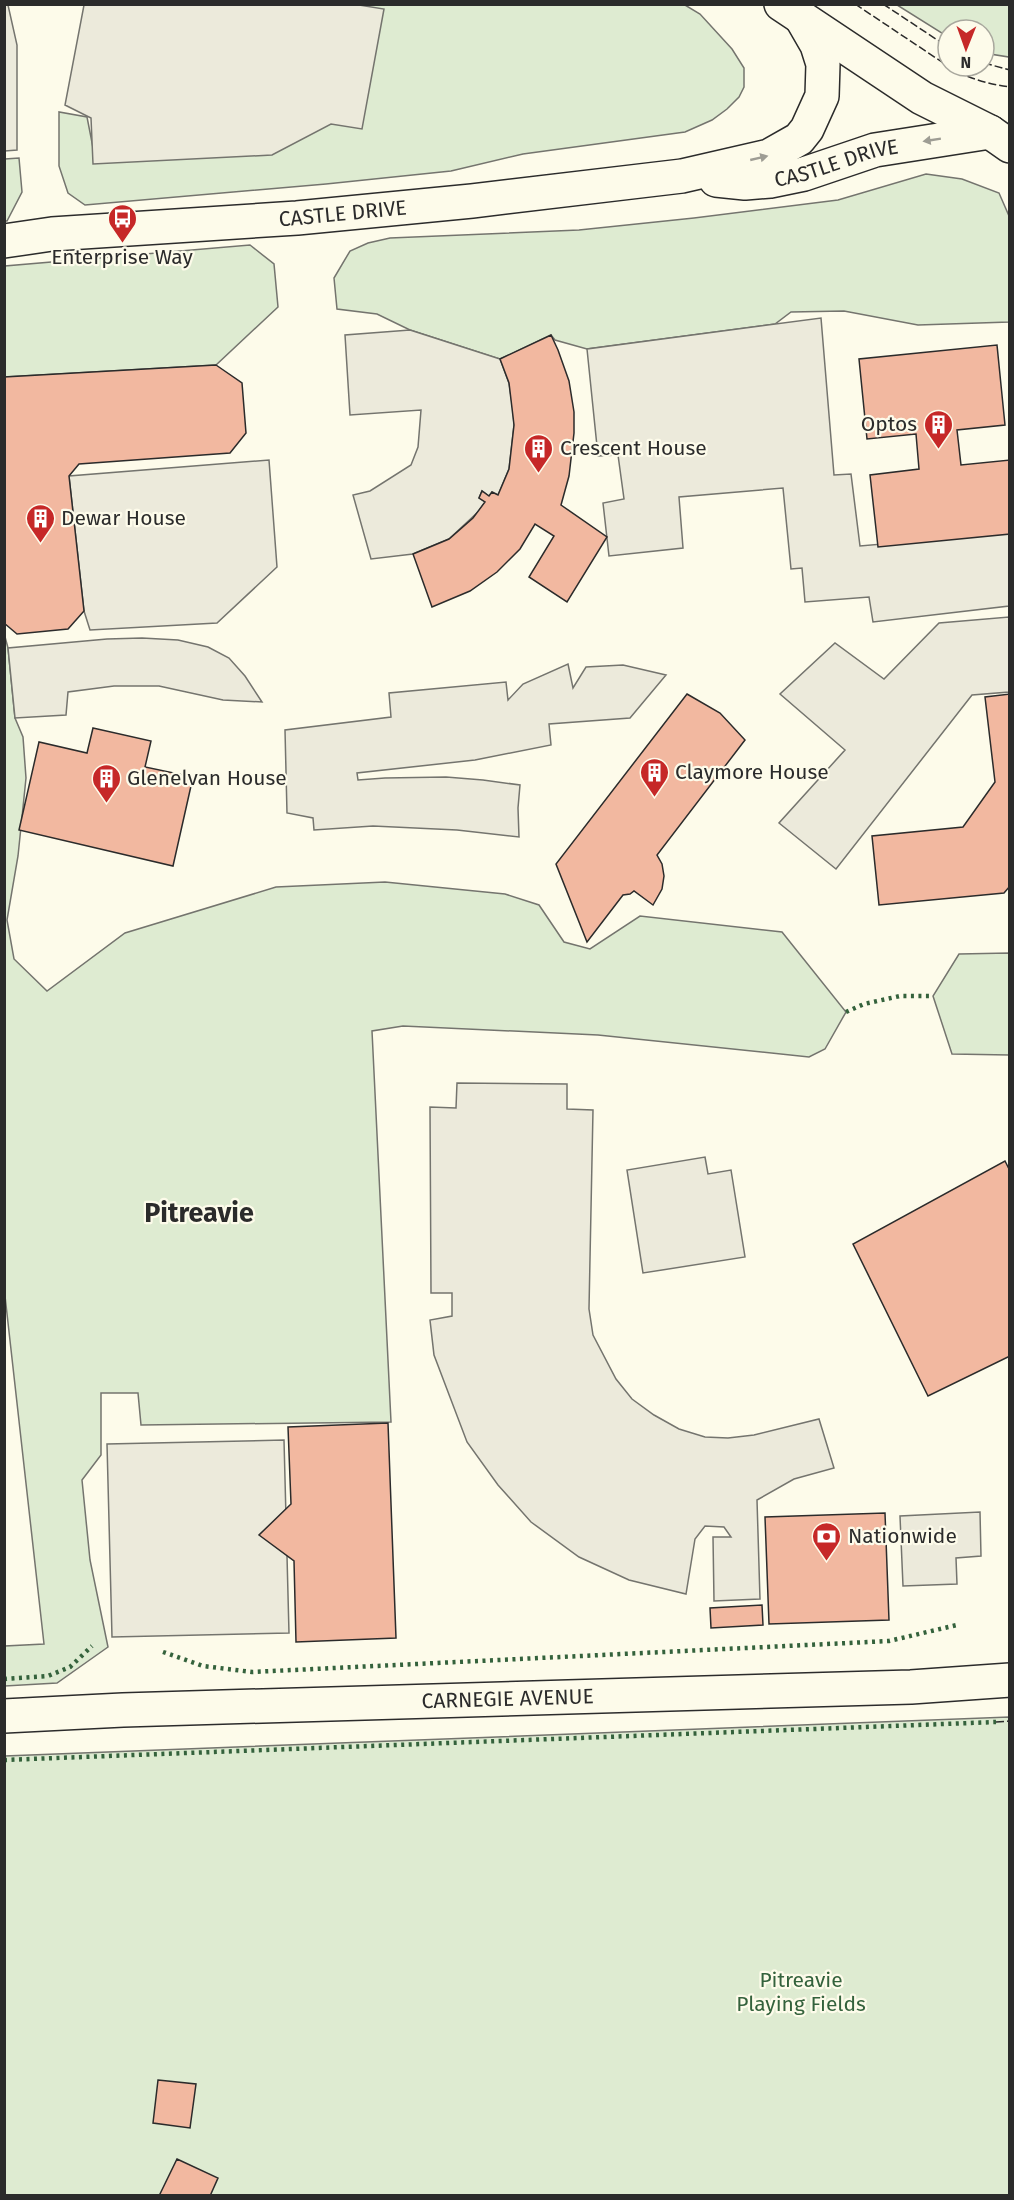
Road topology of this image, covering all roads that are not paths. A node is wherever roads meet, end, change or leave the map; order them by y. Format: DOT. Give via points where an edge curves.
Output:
graph roads {
  1 [pos="791,12"];
  2 [pos="1001,136"];
  3 [pos="682,176"];
  4 [pos="4,241"];
  5 [pos="1010,1680"];
  6 [pos="4,1716"];
  1 -- 2 [label="street" via="922,98"];
  3 -- 1 [label="street, CASTLE DRIVE, one-way" via="769,156 799,139 807,129 822,96 823,64 818,45"];
  2 -- 3 [label="street, CASTLE DRIVE, one-way" via="883,148 770,181 745,183"];
  3 -- 4 [label="street, CASTLE DRIVE" via="297,218 52,234"];
  5 -- 6 [label="street, CARNEGIE AVENUE" via="910,1687"];
}
